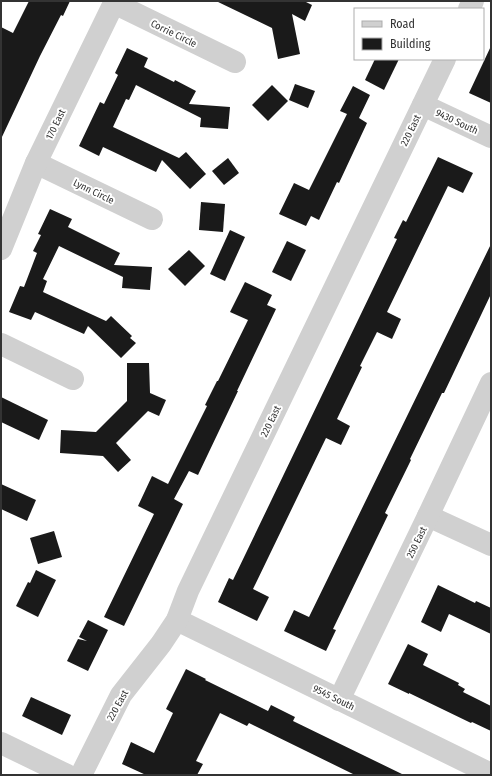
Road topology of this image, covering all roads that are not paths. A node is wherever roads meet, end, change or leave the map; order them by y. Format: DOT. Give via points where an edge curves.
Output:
graph roads {
  1 [pos="114,2"];
  2 [pos="445,60"];
  3 [pos="235,62"];
  4 [pos="423,104"];
  5 [pos="491,137"];
  6 [pos="36,163"];
  7 [pos="152,219"];
  8 [pos="1,249"];
  9 [pos="1,344"];
  10 [pos="72,379"];
  11 [pos="491,383"];
  12 [pos="428,516"];
  13 [pos="491,545"];
  14 [pos="177,620"];
  15 [pos="339,700"];
  16 [pos="1,743"];
  17 [pos="491,774"];
  18 [pos="68,775"];
  19 [pos="81,775"];
  1 -- 3 [label="street, Corrie Circle"];
  1 -- 6 [label="street, 170 East"];
  2 -- 4 [label="street, 220 East"];
  4 -- 5 [label="street, 9430 South"];
  4 -- 14 [label="street, 220 East" via="188,591"];
  6 -- 7 [label="street, Lynn Circle"];
  6 -- 8 [label="street, 170 East"];
  9 -- 10 [label="street"];
  11 -- 12 [label="street, 250 East"];
  12 -- 13 [label="street"];
  12 -- 15 [label="street, 250 East"];
  14 -- 15 [label="street, 9545 South"];
  14 -- 19 [label="street, 220 East" via="162,644 121,694"];
  15 -- 17 [label="street, 9545 South"];
  16 -- 18 [label="street"];
}
